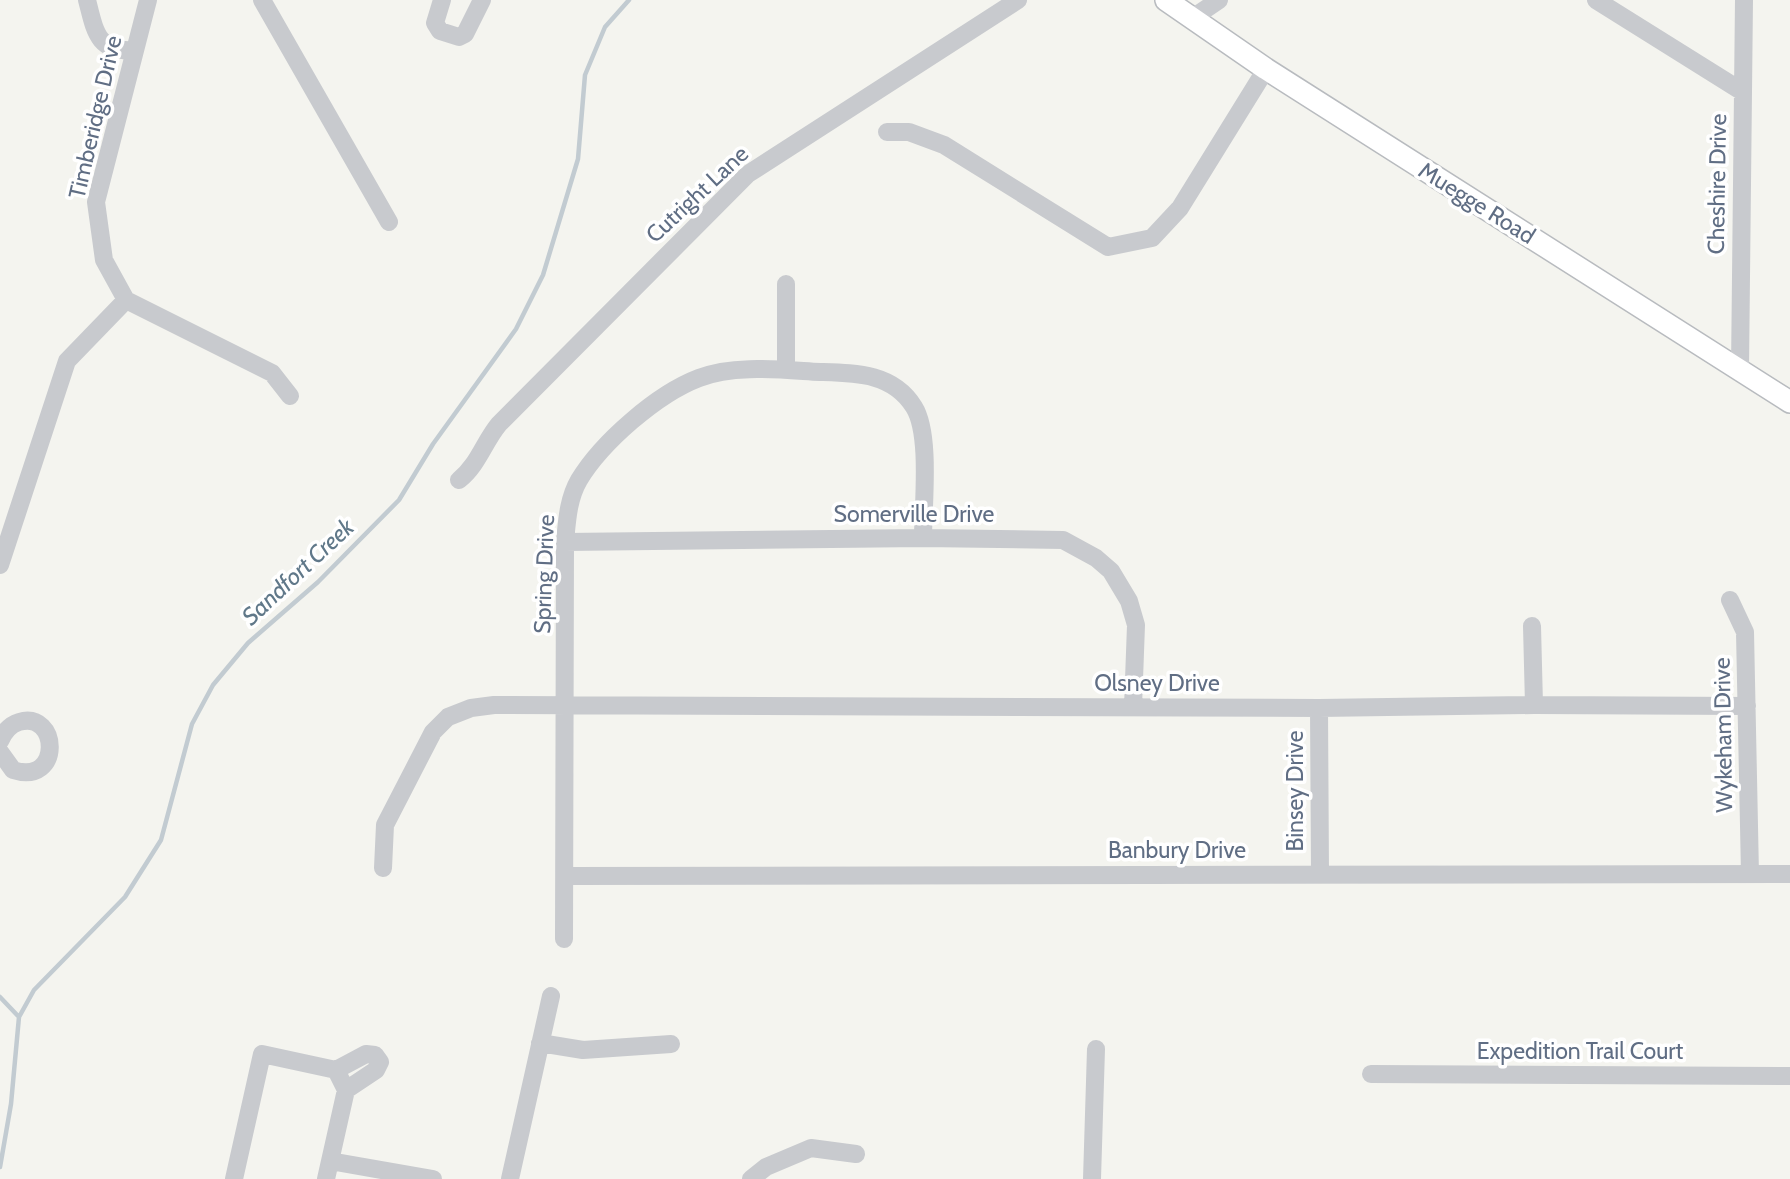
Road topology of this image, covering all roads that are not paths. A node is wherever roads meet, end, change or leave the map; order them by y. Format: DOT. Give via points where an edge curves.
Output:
graph roads {
  1 [pos="87,0"];
  2 [pos="148,0"];
  3 [pos="262,0"];
  4 [pos="442,0"];
  5 [pos="482,0"];
  6 [pos="1018,0"];
  7 [pos="1166,0"];
  8 [pos="1219,0"];
  9 [pos="1595,0"];
  10 [pos="1744,0"];
  11 [pos="1191,19"];
  12 [pos="135,50"];
  13 [pos="1266,69"];
  14 [pos="1743,92"];
  15 [pos="887,132"];
  16 [pos="389,222"];
  17 [pos="786,284"];
  18 [pos="126,300"];
  19 [pos="1740,369"];
  20 [pos="786,370"];
  21 [pos="290,396"];
  22 [pos="1790,402"];
  23 [pos="459,480"];
  24 [pos="923,538"];
  25 [pos="565,542"];
  26 [pos="0,565"];
  27 [pos="1730,600"];
  28 [pos="1532,626"];
  29 [pos="566,705"];
  30 [pos="1534,705"];
  31 [pos="1746,706"];
  32 [pos="1133,707"];
  33 [pos="1319,708"];
  34 [pos="2,732"];
  35 [pos="0,752"];
  36 [pos="383,868"];
  37 [pos="1750,873"];
  38 [pos="1320,874"];
  39 [pos="1790,874"];
  40 [pos="565,876"];
  41 [pos="564,939"];
  42 [pos="551,996"];
  43 [pos="540,1043"];
  44 [pos="671,1044"];
  45 [pos="1096,1049"];
  46 [pos="336,1070"];
  47 [pos="1371,1074"];
  48 [pos="1790,1076"];
  49 [pos="346,1090"];
  50 [pos="856,1154"];
  51 [pos="330,1161"];
  52 [pos="424,1178"];
  53 [pos="234,1179"];
  54 [pos="326,1179"];
  55 [pos="510,1179"];
  56 [pos="751,1179"];
  57 [pos="1092,1179"];
  1 -- 12 [label="street" via="99,38 119,52"];
  2 -- 12 [label="street, Timberidge Drive"];
  3 -- 16 [label="street"];
  4 -- 5 [label="street" via="435,23 440,31 458,37 465,34"];
  6 -- 23 [label="street, Cutright Lane" via="748,174 499,424 475,465"];
  7 -- 11 [label="main road, Muegge Road"];
  8 -- 11 [label="street"];
  9 -- 14 [label="street"];
  10 -- 14 [label="street, Cheshire Drive"];
  11 -- 13 [label="main road, Muegge Road"];
  12 -- 18 [label="street, Timberidge Drive" via="96,202 104,260"];
  13 -- 15 [label="street" via="1180,208 1152,239 1108,247 944,145 909,131"];
  13 -- 19 [label="main road, Muegge Road"];
  14 -- 19 [label="street, Cheshire Drive"];
  17 -- 20 [label="street"];
  18 -- 21 [label="street" via="272,373"];
  18 -- 26 [label="street" via="67,361"];
  19 -- 22 [label="main road, Muegge Road"];
  20 -- 24 [label="street, Spring Drive" via="865,374 904,393 916,409 923,432"];
  20 -- 25 [label="street, Spring Drive" via="700,377 633,420 578,481 568,510"];
  24 -- 25 [label="street, Somerville Drive"];
  24 -- 32 [label="street, Somerville Drive" via="1063,540 1096,558 1122,588 1136,625"];
  25 -- 29 [label="street, Spring Drive"];
  27 -- 31 [label="street, Wykeham Drive" via="1745,632"];
  28 -- 30 [label="street"];
  29 -- 32 [label="street, Olsney Drive"];
  29 -- 36 [label="street, Olsney Drive" via="494,705 448,717 421,751 384,825"];
  29 -- 40 [label="street, Spring Drive"];
  30 -- 31 [label="street, Olsney Drive"];
  30 -- 33 [label="street, Olsney Drive"];
  31 -- 37 [label="street, Wykeham Drive"];
  32 -- 33 [label="street, Olsney Drive"];
  33 -- 38 [label="street, Binsey Drive"];
  34 -- 35 [label="street" via="25,721 41,726 50,740 49,757 38,769 21,772 6,765"];
  37 -- 38 [label="street, Banbury Drive"];
  37 -- 39 [label="street, Banbury Drive"];
  38 -- 40 [label="street, Banbury Drive"];
  40 -- 41 [label="street, Spring Drive"];
  42 -- 43 [label="street"];
  43 -- 44 [label="street" via="583,1051"];
  43 -- 55 [label="street"];
  45 -- 57 [label="street"];
  46 -- 49 [label="street"];
  46 -- 49 [label="street" via="366,1054 375,1055 380,1062 376,1070"];
  46 -- 53 [label="street" via="262,1054"];
  47 -- 48 [label="street, Expedition Trail Court"];
  49 -- 51 [label="street"];
  50 -- 56 [label="street" via="811,1148 766,1167"];
  51 -- 52 [label="street"];
  51 -- 54 [label="street"];
}
